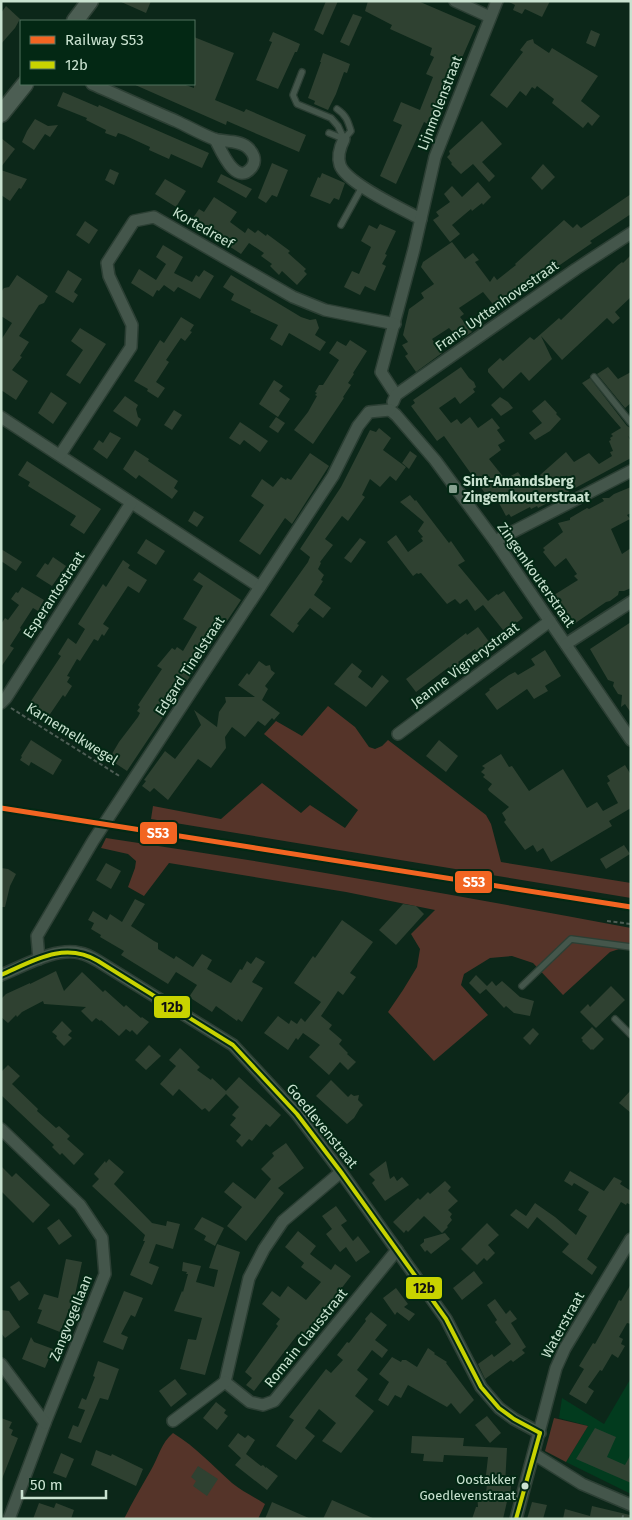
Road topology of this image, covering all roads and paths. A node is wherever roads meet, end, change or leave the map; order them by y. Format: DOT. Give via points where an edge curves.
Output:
graph roads {
  1 [pos="90,1"];
  2 [pos="455,1"];
  3 [pos="497,1"];
  4 [pos="490,17"];
  5 [pos="76,20"];
  6 [pos="302,72"];
  7 [pos="24,85"];
  8 [pos="94,85"];
  9 [pos="337,109"];
  10 [pos="1,114"];
  11 [pos="329,133"];
  12 [pos="215,139"];
  13 [pos="344,139"];
  14 [pos="362,187"];
  15 [pos="421,219"];
  16 [pos="341,225"];
  17 [pos="631,234"];
  18 [pos="395,324"];
  19 [pos="594,377"];
  20 [pos="396,395"];
  21 [pos="390,410"];
  22 [pos="1,417"];
  23 [pos="631,423"];
  24 [pos="60,455"];
  25 [pos="631,471"];
  26 [pos="131,503"];
  27 [pos="495,541"];
  28 [pos="260,587"];
  29 [pos="631,602"];
  30 [pos="550,621"];
  31 [pos="566,644"];
  32 [pos="2,702"];
  33 [pos="398,734"];
  34 [pos="631,740"];
  35 [pos="130,783"];
  36 [pos="607,921"];
  37 [pos="631,924"];
  38 [pos="631,947"];
  39 [pos="39,959"];
  40 [pos="1,975"];
  41 [pos="522,986"];
  42 [pos="616,1020"];
  43 [pos="631,1035"];
  44 [pos="1,1129"];
  45 [pos="341,1172"];
  46 [pos="631,1239"];
  47 [pos="397,1250"];
  48 [pos="1,1364"];
  49 [pos="225,1382"];
  50 [pos="172,1421"];
  51 [pos="45,1422"];
  52 [pos="540,1433"];
  53 [pos="534,1454"];
  54 [pos="631,1505"];
  55 [pos="10,1519"];
  56 [pos="516,1519"];
  1 -- 5 [label="main road"];
  2 -- 4 [label="street"];
  3 -- 4 [label="street, Lijnmolenstraat"];
  4 -- 15 [label="street, Lijnmolenstraat" via="434,156"];
  6 -- 13 [label="lane" via="293,95 297,104 331,118"];
  7 -- 10 [label="main road"];
  8 -- 12 [label="street"];
  9 -- 13 [label="lane" via="344,114 351,131"];
  11 -- 13 [label="lane"];
  13 -- 14 [label="street" via="339,151 340,164 345,174"];
  14 -- 15 [label="street"];
  14 -- 16 [label="lane"];
  15 -- 18 [label="street, Lijnmolenstraat"];
  17 -- 20 [label="street, Frans Uyttenhovestraat"];
  18 -- 20 [label="street, Lijnmolenstraat" via="381,372"];
  18 -- 24 [label="street, Kortedreef" via="317,307 293,297 154,217 134,221 107,263 109,276 132,325 131,347"];
  19 -- 23 [label="lane"];
  20 -- 21 [label="street"];
  21 -- 27 [label="street, Zingemkouterstraat" via="436,460"];
  21 -- 28 [label="street, Edgard Tinelstraat" via="369,412 358,426 333,476"];
  22 -- 24 [label="street"];
  24 -- 26 [label="street"];
  25 -- 27 [label="street"];
  26 -- 28 [label="street"];
  26 -- 32 [label="street, Esperantostraat"];
  27 -- 30 [label="street, Zingemkouterstraat"];
  28 -- 35 [label="street, Edgard Tinelstraat"];
  29 -- 31 [label="street"];
  30 -- 31 [label="street, Zingemkouterstraat"];
  30 -- 33 [label="street, Jeanne Vignerystraat"];
  31 -- 34 [label="street, Zingemkouterstraat"];
  32 -- 35 [label="path, Karnemelkwegel"];
  35 -- 39 [label="street, Edgard Tinelstraat" via="37,936"];
  36 -- 37 [label="path"];
  38 -- 41 [label="lane" via="571,939"];
  39 -- 40 [label="street, Goedlevenstraat"];
  39 -- 45 [label="street, Goedlevenstraat" via="61,952 80,953 98,961 232,1045 297,1114"];
  42 -- 43 [label="lane"];
  44 -- 51 [label="street, Zangvogellaan" via="80,1205 102,1238 105,1274"];
  45 -- 47 [label="street, Goedlevenstraat"];
  45 -- 49 [label="street" via="283,1221 264,1249 249,1278"];
  46 -- 52 [label="street, Waterstraat" via="565,1348 556,1368"];
  47 -- 49 [label="street, Romain Clausstraat" via="274,1401 263,1405 250,1402"];
  47 -- 52 [label="street, Goedlevenstraat" via="446,1319 481,1386 499,1408"];
  48 -- 51 [label="street"];
  49 -- 50 [label="street"];
  51 -- 55 [label="street, Zangvogellaan"];
  52 -- 53 [label="street, Waterstraat"];
  53 -- 54 [label="street" via="582,1484"];
  53 -- 56 [label="street, Waterstraat"];
}
